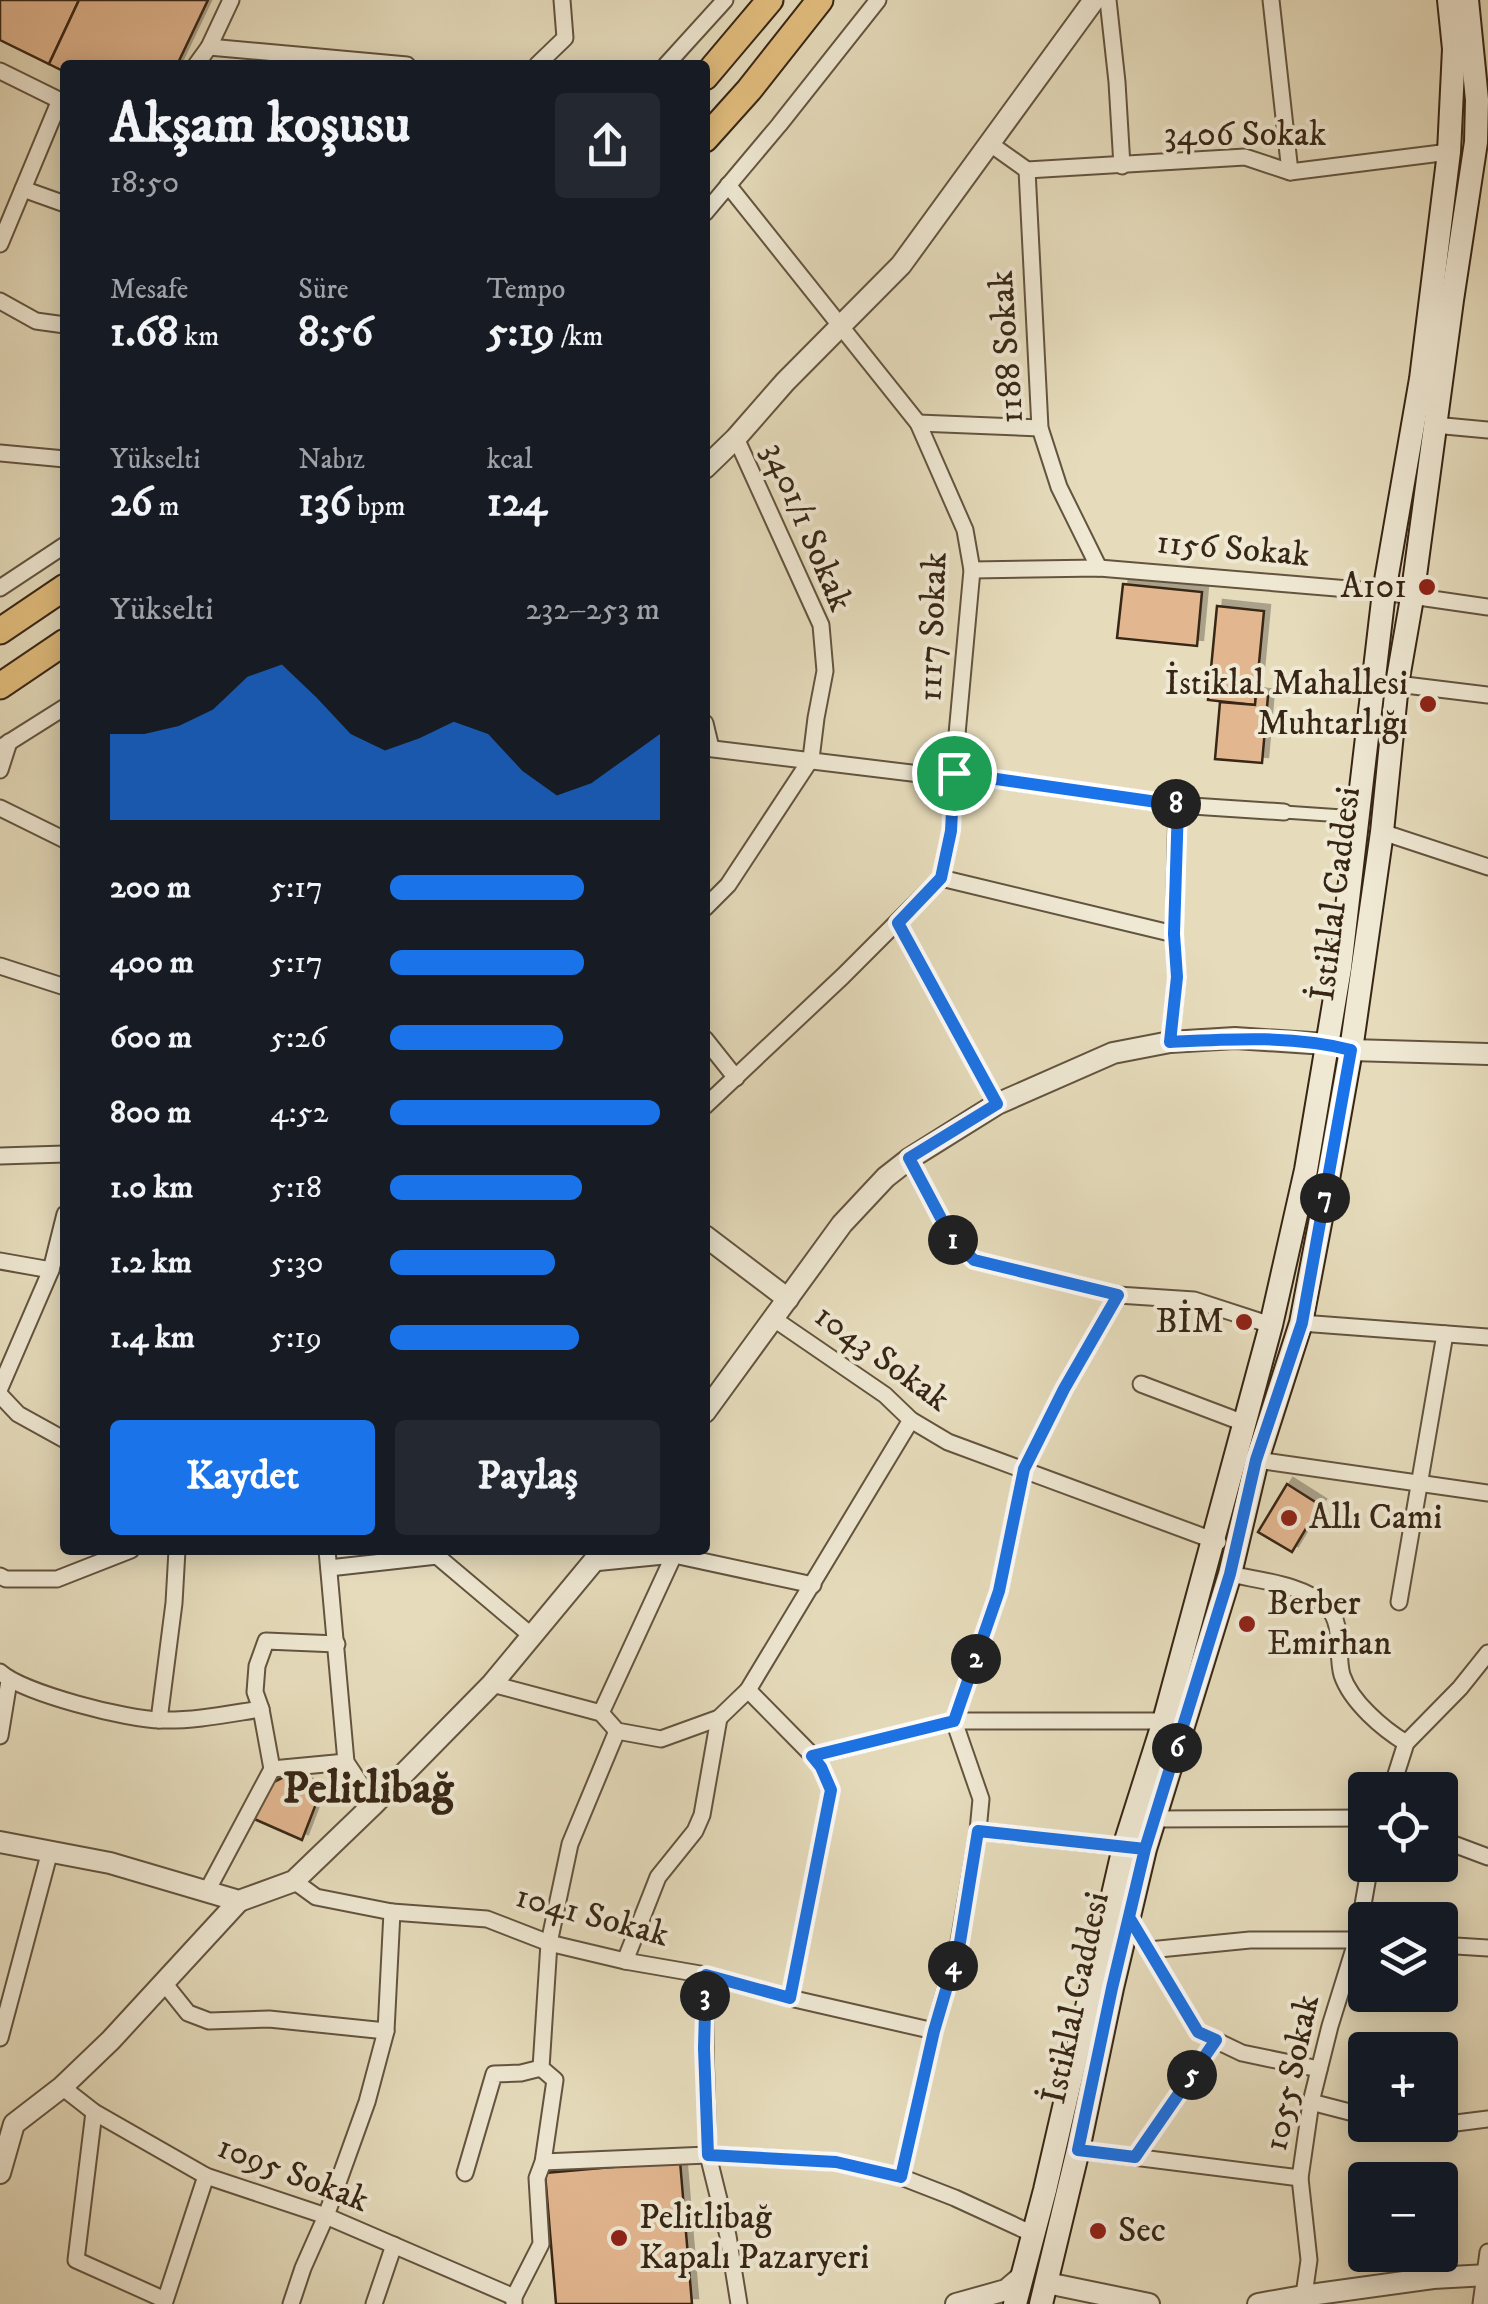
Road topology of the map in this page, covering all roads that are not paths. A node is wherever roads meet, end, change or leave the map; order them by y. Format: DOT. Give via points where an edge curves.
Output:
graph roads {
  1 [pos="231,0"];
  2 [pos="562,0"];
  3 [pos="726,0"];
  4 [pos="770,0"];
  5 [pos="820,0"];
  6 [pos="878,0"];
  7 [pos="1094,0"];
  8 [pos="1108,0"];
  9 [pos="1271,0"];
  10 [pos="1449,0"];
  11 [pos="1466,0"];
  12 [pos="209,48"];
  13 [pos="200,60"];
  14 [pos="349,60"];
  15 [pos="542,60"];
  16 [pos="671,60"];
  17 [pos="0,71"];
  18 [pos="710,71"];
  19 [pos="60,101"];
  20 [pos="1483,101"];
  21 [pos="60,106"];
  22 [pos="710,133"];
  23 [pos="990,143"];
  24 [pos="1449,152"];
  25 [pos="1122,166"];
  26 [pos="1027,170"];
  27 [pos="1290,172"];
  28 [pos="728,185"];
  29 [pos="1479,187"];
  30 [pos="23,189"];
  31 [pos="60,202"];
  32 [pos="710,207"];
  33 [pos="0,244"];
  34 [pos="0,301"];
  35 [pos="60,324"];
  36 [pos="842,325"];
  37 [pos="918,423"];
  38 [pos="1434,425"];
  39 [pos="1040,428"];
  40 [pos="1488,430"];
  41 [pos="736,438"];
  42 [pos="0,453"];
  43 [pos="60,459"];
  44 [pos="710,463"];
  45 [pos="60,549"];
  46 [pos="1099,568"];
  47 [pos="972,570"];
  48 [pos="0,588"];
  49 [pos="60,590"];
  50 [pos="1384,592"];
  51 [pos="1412,598"];
  52 [pos="1488,607"];
  53 [pos="0,631"];
  54 [pos="60,645"];
  55 [pos="1397,684"];
  56 [pos="0,686"];
  57 [pos="1488,695"];
  58 [pos="60,709"];
  59 [pos="4,745"];
  60 [pos="710,748"];
  61 [pos="810,760"];
  62 [pos="0,770"];
  63 [pos="953,776"];
  64 [pos="1178,805"];
  65 [pos="0,808"];
  66 [pos="1284,812"];
  67 [pos="1357,817"];
  68 [pos="1382,832"];
  69 [pos="60,838"];
  70 [pos="1488,868"];
  71 [pos="941,878"];
  72 [pos="710,903"];
  73 [pos="898,923"];
  74 [pos="1174,934"];
  75 [pos="0,966"];
  76 [pos="60,985"];
  77 [pos="1170,1042"];
  78 [pos="1326,1044"];
  79 [pos="710,1045"];
  80 [pos="1351,1050"];
  81 [pos="1488,1054"];
  82 [pos="736,1078"];
  83 [pos="710,1101"];
  84 [pos="997,1104"];
  85 [pos="60,1154"];
  86 [pos="0,1156"];
  87 [pos="909,1158"];
  88 [pos="60,1234"];
  89 [pos="710,1240"];
  90 [pos="0,1261"];
  91 [pos="51,1270"];
  92 [pos="1118,1295"];
  93 [pos="788,1299"];
  94 [pos="774,1318"];
  95 [pos="1302,1323"];
  96 [pos="1271,1325"];
  97 [pos="1445,1334"];
  98 [pos="1488,1337"];
  99 [pos="1141,1384"];
  100 [pos="0,1392"];
  101 [pos="710,1405"];
  102 [pos="911,1420"];
  103 [pos="1244,1423"];
  104 [pos="60,1437"];
  105 [pos="1256,1460"];
  106 [pos="1024,1469"];
  107 [pos="1419,1484"];
  108 [pos="1488,1493"];
  109 [pos="1212,1540"];
  110 [pos="1237,1546"];
  111 [pos="118,1555"];
  112 [pos="177,1555"];
  113 [pos="328,1555"];
  114 [pos="423,1555"];
  115 [pos="440,1555"];
  116 [pos="674,1556"];
  117 [pos="598,1557"];
  118 [pos="329,1568"];
  119 [pos="1230,1574"];
  120 [pos="2,1583"];
  121 [pos="813,1585"];
  122 [pos="1399,1602"];
  123 [pos="533,1637"];
  124 [pos="337,1644"];
  125 [pos="1488,1653"];
  126 [pos="5,1676"];
  127 [pos="492,1684"];
  128 [pos="748,1690"];
  129 [pos="261,1710"];
  130 [pos="601,1714"];
  131 [pos="718,1718"];
  132 [pos="160,1720"];
  133 [pos="954,1721"];
  134 [pos="1164,1721"];
  135 [pos="617,1731"];
  136 [pos="0,1736"];
  137 [pos="1406,1743"];
  138 [pos="1178,1745"];
  139 [pos="812,1756"];
  140 [pos="346,1762"];
  141 [pos="272,1769"];
  142 [pos="1397,1772"];
  143 [pos="374,1804"];
  144 [pos="1348,1818"];
  145 [pos="1155,1819"];
  146 [pos="978,1831"];
  147 [pos="0,1842"];
  148 [pos="1458,1846"];
  149 [pos="1134,1848"];
  150 [pos="50,1852"];
  151 [pos="1488,1857"];
  152 [pos="294,1881"];
  153 [pos="207,1891"];
  154 [pos="240,1900"];
  155 [pos="392,1912"];
  156 [pos="1129,1917"];
  157 [pos="1348,1940"];
  158 [pos="549,1943"];
  159 [pos="1458,1946"];
  160 [pos="1488,1948"];
  161 [pos="1149,1950"];
  162 [pos="625,1961"];
  163 [pos="706,1975"];
  164 [pos="1348,1976"];
  165 [pos="164,1984"];
  166 [pos="790,1998"];
  167 [pos="934,2031"];
  168 [pos="386,2032"];
  169 [pos="0,2038"];
  170 [pos="1216,2040"];
  171 [pos="541,2068"];
  172 [pos="1319,2069"];
  173 [pos="62,2087"];
  174 [pos="1310,2102"];
  175 [pos="94,2112"];
  176 [pos="1348,2112"];
  177 [pos="7,2119"];
  178 [pos="1488,2119"];
  179 [pos="1458,2123"];
  180 [pos="1078,2150"];
  181 [pos="708,2155"];
  182 [pos="1135,2157"];
  183 [pos="543,2162"];
  184 [pos="465,2172"];
  185 [pos="0,2173"];
  186 [pos="206,2176"];
  187 [pos="901,2177"];
  188 [pos="1300,2178"];
  189 [pos="326,2216"];
  190 [pos="1032,2234"];
  191 [pos="394,2246"];
  192 [pos="1488,2252"];
  193 [pos="1486,2275"];
  194 [pos="1020,2278"];
  195 [pos="1044,2294"];
  196 [pos="514,2300"];
  197 [pos="1303,2300"];
  198 [pos="165,2302"];
  199 [pos="291,2304"];
  200 [pos="374,2304"];
  201 [pos="739,2304"];
  202 [pos="956,2304"];
  203 [pos="1015,2304"];
  204 [pos="1149,2304"];
  205 [pos="1258,2304"];
  206 [pos="1481,2304"];
  1 -- 12 [label="street"];
  2 -- 15 [label="street" via="564,38"];
  3 -- 16 [label="street"];
  4 -- 18 [label="main road"];
  5 -- 22 [label="main road"];
  6 -- 28 [label="street"];
  7 -- 23 [label="street"];
  8 -- 25 [label="street"];
  9 -- 27 [label="street"];
  10 -- 24 [label="main road, İstiklal Caddesi"];
  11 -- 20 [label="main road, İstiklal Caddesi"];
  12 -- 13 [label="street"];
  12 -- 14 [label="street"];
  17 -- 19 [label="street"];
  20 -- 29 [label="main road, İstiklal Caddesi" via="1476,142"];
  21 -- 30 [label="street"];
  23 -- 26 [label="street"];
  23 -- 36 [label="street" via="901,264"];
  24 -- 27 [label="street, 3406 Sokak"];
  24 -- 50 [label="main road, İstiklal Caddesi" via="1421,379"];
  25 -- 26 [label="street, 3406 Sokak"];
  25 -- 27 [label="street, 3406 Sokak" via="1245,157"];
  26 -- 39 [label="street, 1188 Sokak"];
  28 -- 32 [label="street"];
  28 -- 36 [label="street, 1117 Sokak"];
  29 -- 38 [label="main road, İstiklal Caddesi"];
  30 -- 31 [label="street"];
  30 -- 33 [label="street"];
  34 -- 35 [label="street" via="36,321"];
  36 -- 37 [label="street, 1117 Sokak"];
  36 -- 41 [label="street"];
  37 -- 39 [label="street"];
  37 -- 47 [label="street, 1117 Sokak" via="965,530"];
  38 -- 40 [label="street"];
  38 -- 51 [label="main road, İstiklal Caddesi"];
  39 -- 46 [label="street, 1188 Sokak" via="1058,488"];
  41 -- 44 [label="street"];
  41 -- 61 [label="street, 3401/1 Sokak" via="821,624 826,671"];
  42 -- 43 [label="street"];
  45 -- 48 [label="street"];
  46 -- 47 [label="street, 1156 Sokak"];
  46 -- 50 [label="street, 1156 Sokak"];
  47 -- 63 [label="street, 1117 Sokak"];
  49 -- 53 [label="main road"];
  50 -- 51 [label="street, 1156 Sokak"];
  50 -- 67 [label="main road, İstiklal Caddesi"];
  51 -- 52 [label="street, 1156 Sokak"];
  51 -- 55 [label="main road, İstiklal Caddesi"];
  54 -- 56 [label="main road"];
  55 -- 57 [label="street"];
  55 -- 68 [label="main road, İstiklal Caddesi"];
  58 -- 59 [label="street"];
  59 -- 62 [label="street"];
  60 -- 61 [label="street"];
  61 -- 63 [label="street"];
  61 -- 72 [label="street"];
  63 -- 64 [label="street"];
  63 -- 71 [label="street, 1117 Sokak"];
  64 -- 66 [label="street"];
  64 -- 74 [label="street"];
  65 -- 69 [label="street"];
  66 -- 67 [label="street"];
  67 -- 78 [label="main road, İstiklal Caddesi"];
  68 -- 70 [label="street"];
  68 -- 80 [label="main road, İstiklal Caddesi"];
  71 -- 73 [label="street"];
  71 -- 74 [label="street"];
  73 -- 82 [label="street"];
  73 -- 84 [label="street"];
  74 -- 77 [label="street"];
  75 -- 76 [label="street"];
  77 -- 78 [label="street"];
  77 -- 84 [label="street" via="1112,1053"];
  78 -- 80 [label="street"];
  78 -- 96 [label="main road, İstiklal Caddesi"];
  79 -- 82 [label="street"];
  80 -- 81 [label="street"];
  80 -- 95 [label="main road, İstiklal Caddesi"];
  82 -- 83 [label="street"];
  84 -- 87 [label="street"];
  85 -- 86 [label="street"];
  87 -- 92 [label="street" via="952,1239 974,1260"];
  87 -- 93 [label="street" via="842,1224"];
  88 -- 91 [label="street"];
  89 -- 93 [label="street"];
  90 -- 91 [label="street"];
  91 -- 100 [label="street"];
  92 -- 96 [label="street" via="1194,1300"];
  92 -- 106 [label="street"];
  93 -- 94 [label="street"];
  94 -- 101 [label="street"];
  94 -- 102 [label="street, 1043 Sokak"];
  95 -- 97 [label="street"];
  95 -- 105 [label="main road, İstiklal Caddesi"];
  96 -- 103 [label="main road, İstiklal Caddesi"];
  97 -- 98 [label="street"];
  97 -- 107 [label="street"];
  99 -- 103 [label="street"];
  100 -- 104 [label="street" via="18,1414"];
  102 -- 106 [label="street, 1043 Sokak" via="948,1442"];
  102 -- 121 [label="street"];
  103 -- 109 [label="main road, İstiklal Caddesi"];
  105 -- 107 [label="street"];
  105 -- 110 [label="main road, İstiklal Caddesi"];
  106 -- 109 [label="street, 1043 Sokak"];
  106 -- 133 [label="street" via="999,1591"];
  107 -- 108 [label="street"];
  107 -- 122 [label="street"];
  109 -- 110 [label="street, 1043 Sokak"];
  109 -- 134 [label="main road, İstiklal Caddesi"];
  110 -- 119 [label="main road, İstiklal Caddesi"];
  111 -- 120 [label="street" via="57,1578"];
  112 -- 132 [label="street"];
  113 -- 118 [label="street"];
  114 -- 118 [label="street"];
  115 -- 123 [label="street"];
  116 -- 117 [label="street"];
  116 -- 121 [label="street"];
  116 -- 130 [label="street"];
  117 -- 123 [label="street"];
  118 -- 124 [label="street"];
  119 -- 137 [label="street" via="1302,1591 1329,1608 1342,1677 1385,1730"];
  119 -- 138 [label="main road, İstiklal Caddesi"];
  121 -- 128 [label="street"];
  123 -- 127 [label="street"];
  124 -- 129 [label="street" via="266,1640 254,1692"];
  124 -- 140 [label="street"];
  125 -- 137 [label="street"];
  126 -- 132 [label="street" via="96,1708"];
  126 -- 136 [label="street"];
  127 -- 130 [label="street"];
  127 -- 143 [label="street"];
  128 -- 131 [label="street"];
  128 -- 139 [label="street"];
  129 -- 132 [label="street"];
  129 -- 141 [label="street"];
  130 -- 135 [label="street"];
  131 -- 135 [label="street" via="661,1738"];
  131 -- 162 [label="street" via="702,1815 658,1877"];
  133 -- 134 [label="street"];
  133 -- 139 [label="street"];
  133 -- 146 [label="street" via="980,1798"];
  134 -- 138 [label="street"];
  134 -- 149 [label="main road, İstiklal Caddesi"];
  135 -- 158 [label="street" via="570,1844"];
  137 -- 142 [label="street"];
  138 -- 145 [label="main road, İstiklal Caddesi"];
  139 -- 166 [label="street" via="831,1790"];
  140 -- 141 [label="street"];
  140 -- 143 [label="street"];
  141 -- 153 [label="street"];
  143 -- 152 [label="street"];
  144 -- 145 [label="street"];
  145 -- 149 [label="main road, İstiklal Caddesi"];
  146 -- 149 [label="street"];
  146 -- 167 [label="street" via="960,1942"];
  147 -- 150 [label="street"];
  148 -- 151 [label="street"];
  149 -- 156 [label="main road, İstiklal Caddesi"];
  149 -- 190 [label="main road, İstiklal Caddesi"];
  150 -- 153 [label="street"];
  150 -- 169 [label="street"];
  152 -- 154 [label="street"];
  152 -- 155 [label="street, 1041 Sokak" via="316,1897"];
  153 -- 154 [label="street"];
  154 -- 165 [label="street"];
  155 -- 158 [label="street, 1041 Sokak" via="487,1919"];
  155 -- 168 [label="street"];
  156 -- 161 [label="street"];
  156 -- 180 [label="main road, İstiklal Caddesi"];
  157 -- 161 [label="street"];
  158 -- 162 [label="street, 1041 Sokak"];
  158 -- 171 [label="street"];
  159 -- 160 [label="street"];
  161 -- 170 [label="street" via="1198,2032"];
  162 -- 163 [label="street, 1041 Sokak"];
  163 -- 166 [label="street, 1041 Sokak"];
  163 -- 181 [label="street"];
  164 -- 172 [label="street, 1055 Sokak"];
  165 -- 168 [label="street" via="188,2013 209,2020 269,2019"];
  165 -- 173 [label="street"];
  166 -- 167 [label="street, 1041 Sokak"];
  167 -- 187 [label="street"];
  168 -- 189 [label="street"];
  170 -- 172 [label="street" via="1242,2053"];
  170 -- 182 [label="street"];
  171 -- 183 [label="street" via="555,2080"];
  171 -- 184 [label="street" via="494,2074"];
  172 -- 174 [label="street, 1055 Sokak"];
  173 -- 175 [label="street, 1095 Sokak"];
  173 -- 177 [label="street"];
  174 -- 176 [label="street"];
  174 -- 188 [label="street, 1055 Sokak"];
  175 -- 186 [label="street, 1095 Sokak"];
  175 -- 198 [label="street" via="76,2260"];
  177 -- 185 [label="street"];
  178 -- 179 [label="street"];
  180 -- 182 [label="street"];
  180 -- 195 [label="main road, İstiklal Caddesi"];
  181 -- 183 [label="street"];
  181 -- 187 [label="street" via="836,2162"];
  181 -- 201 [label="street"];
  182 -- 188 [label="street"];
  183 -- 196 [label="street" via="537,2178 541,2244"];
  186 -- 189 [label="street, 1095 Sokak"];
  186 -- 198 [label="street"];
  187 -- 190 [label="street"];
  188 -- 197 [label="street, 1055 Sokak" via="1309,2260"];
  189 -- 191 [label="street, 1095 Sokak"];
  189 -- 199 [label="street"];
  190 -- 194 [label="main road, İstiklal Caddesi"];
  191 -- 196 [label="street, 1095 Sokak"];
  191 -- 200 [label="street"];
  192 -- 193 [label="street"];
  193 -- 197 [label="street"];
  193 -- 206 [label="street"];
  194 -- 195 [label="street"];
  194 -- 202 [label="street" via="1006,2290"];
  194 -- 203 [label="main road"];
  195 -- 204 [label="street"];
  197 -- 205 [label="street"];
}
